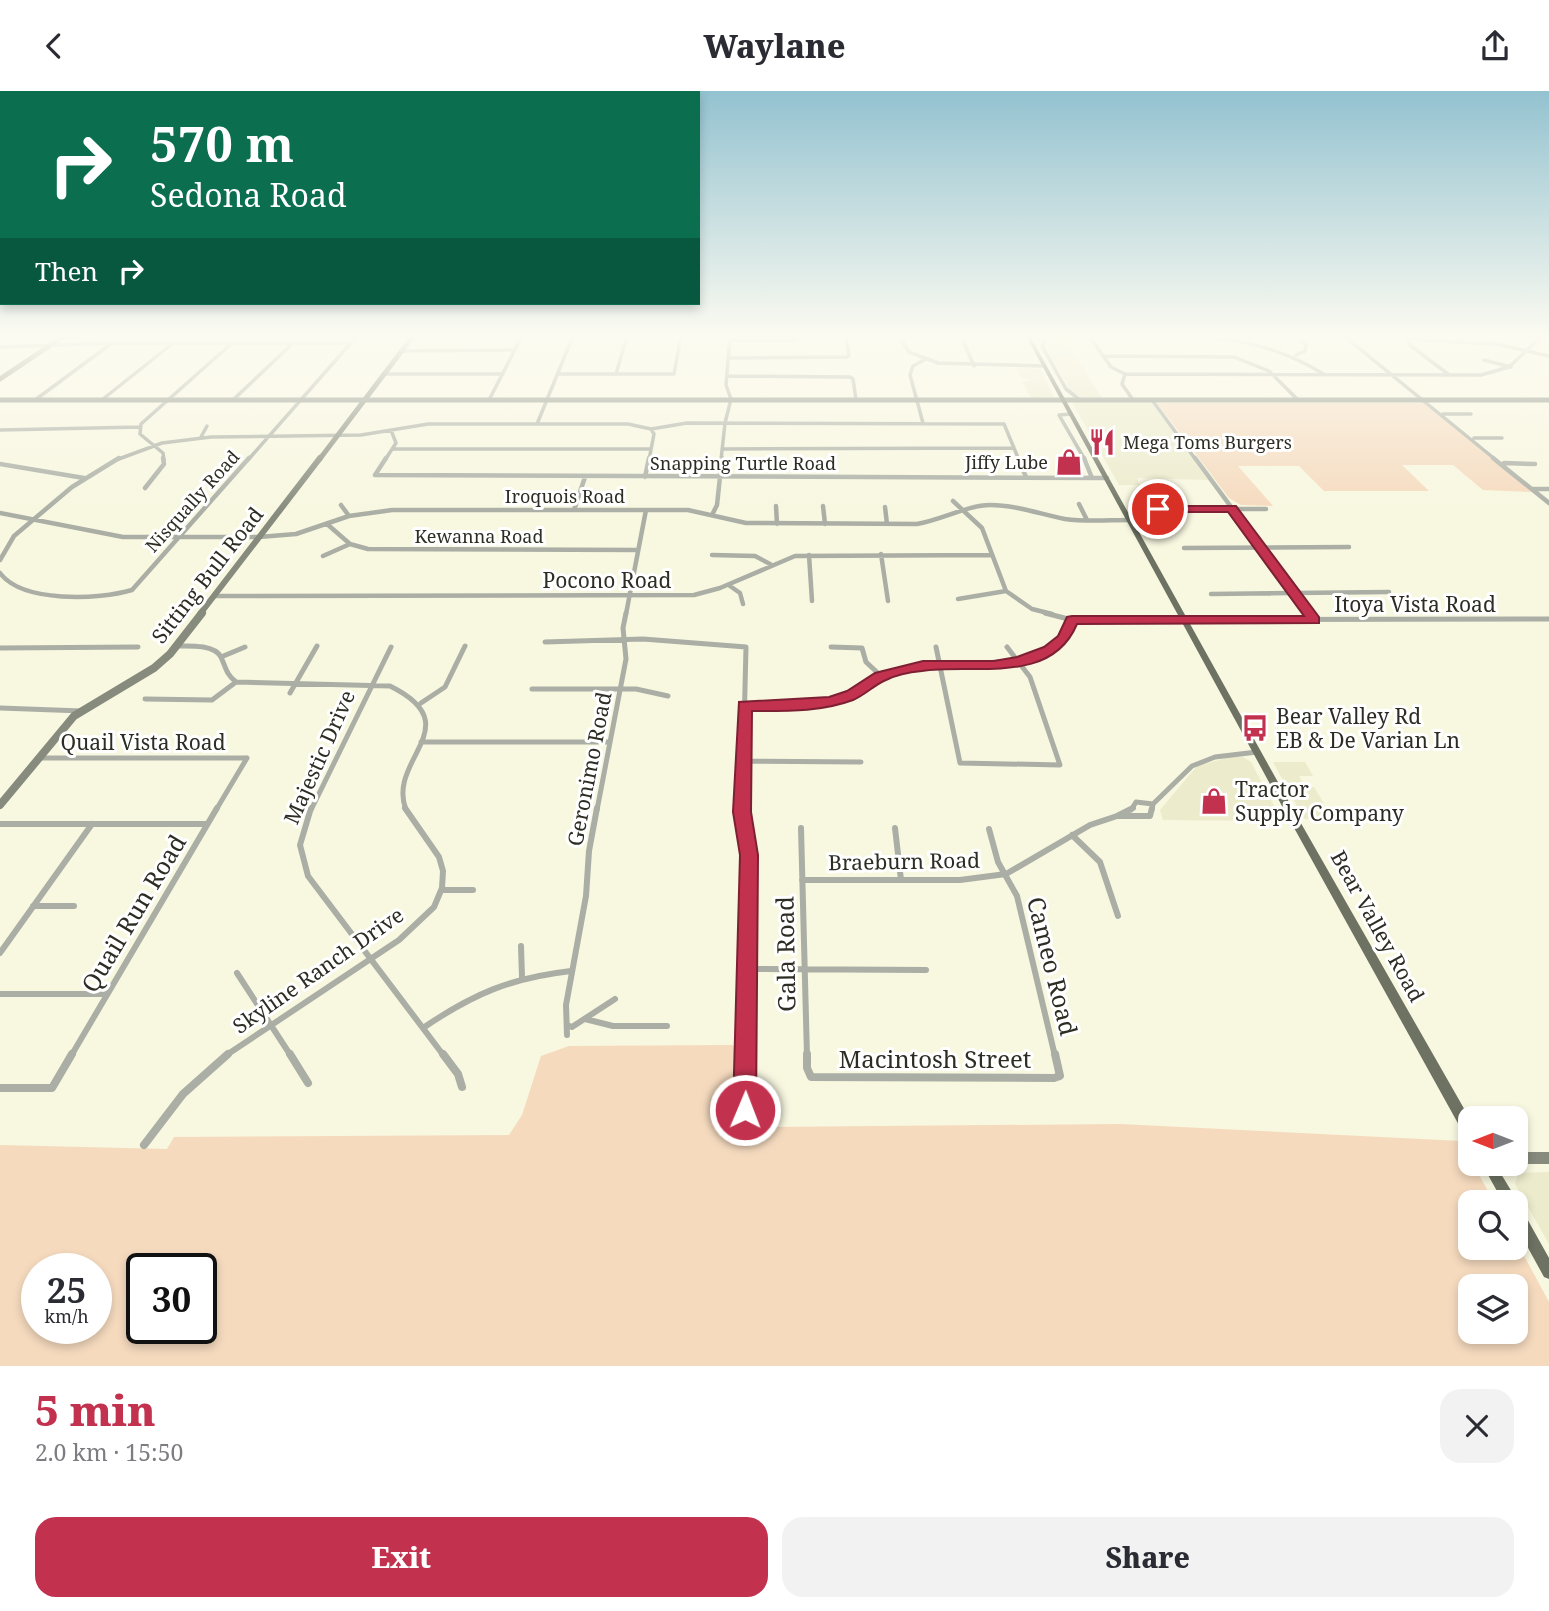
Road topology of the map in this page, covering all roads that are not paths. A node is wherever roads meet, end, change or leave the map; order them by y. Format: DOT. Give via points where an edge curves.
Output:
graph roads {
  1 [pos="41,396"];
  2 [pos="107,396"];
  3 [pos="173,396"];
  4 [pos="238,396"];
  5 [pos="304,396"];
  6 [pos="367,396"];
  7 [pos="491,396"];
  8 [pos="549,396"];
  9 [pos="730,396"];
  10 [pos="855,396"];
  11 [pos="916,396"];
  12 [pos="1061,396"];
  13 [pos="1074,396"];
  14 [pos="1130,396"];
  15 [pos="1294,396"];
  16 [pos="1416,396"];
  17 [pos="103,399"];
  18 [pos="234,399"];
  19 [pos="301,399"];
  20 [pos="548,399"];
  21 [pos="731,399"];
  22 [pos="0,400"];
  23 [pos="35,400"];
  24 [pos="168,400"];
  25 [pos="364,400"];
  26 [pos="489,400"];
  27 [pos="856,400"];
  28 [pos="917,400"];
  29 [pos="1063,400"];
  30 [pos="1080,400"];
  31 [pos="1133,400"];
  32 [pos="1152,400"];
  33 [pos="1298,400"];
  34 [pos="1422,400"];
  35 [pos="1549,400"];
  36 [pos="1071,414"];
  37 [pos="1442,414"];
  38 [pos="1471,414"];
  39 [pos="725,423"];
  40 [pos="923,423"];
  41 [pos="537,424"];
  42 [pos="207,426"];
  43 [pos="140,427"];
  44 [pos="651,429"];
  45 [pos="0,430"];
  46 [pos="391,430"];
  47 [pos="268,436"];
  48 [pos="337,436"];
  49 [pos="201,437"];
  50 [pos="1502,437"];
  51 [pos="1472,438"];
  52 [pos="154,445"];
  53 [pos="1014,448"];
  54 [pos="392,449"];
  55 [pos="651,449"];
  56 [pos="723,449"];
  57 [pos="1504,463"];
  58 [pos="0,464"];
  59 [pos="1535,464"];
  60 [pos="585,477"];
  61 [pos="645,477"];
  62 [pos="719,477"];
  63 [pos="1026,477"];
  64 [pos="84,478"];
  65 [pos="1091,478"];
  66 [pos="1107,478"];
  67 [pos="145,488"];
  68 [pos="1532,489"];
  69 [pos="1549,489"];
  70 [pos="953,501"];
  71 [pos="1549,503"];
  72 [pos="1079,504"];
  73 [pos="341,505"];
  74 [pos="776,506"];
  75 [pos="823,506"];
  76 [pos="885,507"];
  77 [pos="1158,509"];
  78 [pos="1232,509"];
  79 [pos="1266,509"];
  80 [pos="574,510"];
  81 [pos="646,510"];
  82 [pos="965,510"];
  83 [pos="0,513"];
  84 [pos="713,513"];
  85 [pos="349,516"];
  86 [pos="32,519"];
  87 [pos="1087,520"];
  88 [pos="1130,520"];
  89 [pos="327,524"];
  90 [pos="777,524"];
  91 [pos="825,524"];
  92 [pos="887,524"];
  93 [pos="178,537"];
  94 [pos="259,537"];
  95 [pos="350,544"];
  96 [pos="1349,547"];
  97 [pos="1184,548"];
  98 [pos="1261,548"];
  99 [pos="638,550"];
  100 [pos="881,554"];
  101 [pos="712,555"];
  102 [pos="809,555"];
  103 [pos="992,555"];
  104 [pos="323,556"];
  105 [pos="0,560"];
  106 [pos="770,564"];
  107 [pos="1,576"];
  108 [pos="730,586"];
  109 [pos="1006,591"];
  110 [pos="1389,592"];
  111 [pos="1294,593"];
  112 [pos="1211,594"];
  113 [pos="214,596"];
  114 [pos="629,596"];
  115 [pos="958,599"];
  116 [pos="812,601"];
  117 [pos="888,601"];
  118 [pos="743,604"];
  119 [pos="1549,619"];
  120 [pos="1072,620"];
  121 [pos="1185,620"];
  122 [pos="1314,620"];
  123 [pos="626,640"];
  124 [pos="545,642"];
  125 [pos="176,646"];
  126 [pos="317,646"];
  127 [pos="464,646"];
  128 [pos="138,647"];
  129 [pos="245,647"];
  130 [pos="391,647"];
  131 [pos="831,647"];
  132 [pos="936,647"];
  133 [pos="1007,647"];
  134 [pos="0,648"];
  135 [pos="221,656"];
  136 [pos="1020,662"];
  137 [pos="940,664"];
  138 [pos="881,676"];
  139 [pos="236,682"];
  140 [pos="294,685"];
  141 [pos="372,685"];
  142 [pos="532,689"];
  143 [pos="620,689"];
  144 [pos="290,693"];
  145 [pos="668,696"];
  146 [pos="145,699"];
  147 [pos="421,703"];
  148 [pos="745,706"];
  149 [pos="0,708"];
  150 [pos="82,711"];
  151 [pos="421,742"];
  152 [pos="610,742"];
  153 [pos="1258,753"];
  154 [pos="38,758"];
  155 [pos="247,758"];
  156 [pos="744,761"];
  157 [pos="861,762"];
  158 [pos="1153,804"];
  159 [pos="0,805"];
  160 [pos="1135,812"];
  161 [pos="0,824"];
  162 [pos="92,824"];
  163 [pos="207,824"];
  164 [pos="801,828"];
  165 [pos="895,828"];
  166 [pos="989,829"];
  167 [pos="1072,835"];
  168 [pos="1006,874"];
  169 [pos="802,880"];
  170 [pos="901,880"];
  171 [pos="442,890"];
  172 [pos="473,890"];
  173 [pos="33,906"];
  174 [pos="74,906"];
  175 [pos="1118,916"];
  176 [pos="521,946"];
  177 [pos="0,953"];
  178 [pos="371,958"];
  179 [pos="747,969"];
  180 [pos="805,969"];
  181 [pos="926,970"];
  182 [pos="571,971"];
  183 [pos="237,972"];
  184 [pos="522,977"];
  185 [pos="0,994"];
  186 [pos="107,994"];
  187 [pos="615,999"];
  188 [pos="585,1019"];
  189 [pos="567,1025"];
  190 [pos="271,1026"];
  191 [pos="667,1027"];
  192 [pos="424,1028"];
  193 [pos="567,1035"];
  194 [pos="1060,1076"];
  195 [pos="811,1077"];
  196 [pos="308,1083"];
  197 [pos="462,1087"];
  198 [pos="0,1088"];
  199 [pos="745,1110"];
  200 [pos="1458,1110"];
  201 [pos="144,1145"];
  202 [pos="1528,1158"];
  203 [pos="1549,1158"];
  204 [pos="1528,1234"];
  205 [pos="1549,1272"];
  1 -- 23 [label="street"];
  2 -- 17 [label="street"];
  3 -- 24 [label="street"];
  4 -- 18 [label="street"];
  5 -- 19 [label="street, Nisqually Road"];
  6 -- 25 [label="street, Sitting Bull Road"];
  7 -- 26 [label="street"];
  8 -- 20 [label="street"];
  9 -- 21 [label="street"];
  10 -- 27 [label="street"];
  11 -- 28 [label="street"];
  12 -- 29 [label="main road, Bear Valley Road"];
  13 -- 30 [label="street"];
  14 -- 31 [label="street"];
  15 -- 33 [label="street"];
  16 -- 34 [label="street"];
  17 -- 23 [label="street"];
  17 -- 24 [label="street"];
  18 -- 19 [label="street"];
  18 -- 24 [label="street"];
  19 -- 25 [label="street"];
  19 -- 47 [label="street, Nisqually Road"];
  20 -- 21 [label="street"];
  20 -- 26 [label="street"];
  20 -- 41 [label="street"];
  21 -- 27 [label="street"];
  21 -- 39 [label="street"];
  22 -- 23 [label="street"];
  24 -- 43 [label="street"];
  25 -- 26 [label="street"];
  25 -- 48 [label="street, Sitting Bull Road"];
  27 -- 28 [label="street"];
  28 -- 29 [label="street"];
  28 -- 40 [label="street"];
  29 -- 30 [label="street"];
  29 -- 36 [label="main road, Bear Valley Road"];
  30 -- 31 [label="street"];
  31 -- 32 [label="street"];
  32 -- 33 [label="street"];
  32 -- 78 [label="street"];
  33 -- 34 [label="street"];
  34 -- 35 [label="street"];
  34 -- 37 [label="street"];
  36 -- 65 [label="street" via="1059,415"];
  36 -- 66 [label="main road, Bear Valley Road"];
  37 -- 38 [label="street"];
  37 -- 51 [label="street"];
  39 -- 40 [label="street"];
  39 -- 44 [label="street"];
  39 -- 56 [label="street"];
  40 -- 53 [label="street" via="1004,424"];
  41 -- 44 [label="street" via="628,424"];
  41 -- 46 [label="street" via="428,424"];
  42 -- 49 [label="street"];
  43 -- 45 [label="street"];
  43 -- 52 [label="street" via="140,434"];
  44 -- 55 [label="street"];
  46 -- 48 [label="street"];
  46 -- 54 [label="street" via="396,437"];
  47 -- 48 [label="street"];
  47 -- 49 [label="street"];
  47 -- 93 [label="street, Nisqually Road"];
  48 -- 94 [label="street, Sitting Bull Road"];
  49 -- 52 [label="street"];
  50 -- 51 [label="street"];
  51 -- 57 [label="street"];
  52 -- 64 [label="street"];
  52 -- 67 [label="street" via="163,453 164,464"];
  53 -- 56 [label="street"];
  53 -- 63 [label="street"];
  54 -- 55 [label="street"];
  54 -- 60 [label="street, Snapping Turtle Road" via="375,475"];
  55 -- 61 [label="street"];
  56 -- 62 [label="street"];
  57 -- 59 [label="street"];
  57 -- 68 [label="street"];
  58 -- 64 [label="street"];
  60 -- 61 [label="street, Snapping Turtle Road"];
  60 -- 80 [label="street"];
  61 -- 62 [label="street, Snapping Turtle Road"];
  62 -- 63 [label="street, Snapping Turtle Road"];
  62 -- 84 [label="street"];
  63 -- 65 [label="street, Snapping Turtle Road"];
  64 -- 86 [label="street"];
  65 -- 66 [label="street, Snapping Turtle Road"];
  66 -- 88 [label="main road, Bear Valley Road"];
  68 -- 69 [label="street"];
  68 -- 71 [label="street"];
  70 -- 82 [label="street"];
  72 -- 87 [label="street"];
  73 -- 85 [label="street"];
  74 -- 90 [label="street"];
  75 -- 91 [label="street"];
  76 -- 92 [label="street"];
  77 -- 78 [label="street"];
  78 -- 79 [label="street"];
  78 -- 98 [label="street"];
  80 -- 81 [label="street, Iroquois Road"];
  80 -- 85 [label="street, Iroquois Road" via="392,510"];
  81 -- 84 [label="street, Iroquois Road"];
  81 -- 99 [label="street, Geronimo Road"];
  82 -- 87 [label="street, Iroquois Road" via="1002,505"];
  82 -- 92 [label="street, Iroquois Road" via="929,523"];
  82 -- 103 [label="street" via="982,528"];
  83 -- 86 [label="street, Iroquois Road"];
  84 -- 90 [label="street, Iroquois Road" via="746,523"];
  85 -- 89 [label="street, Iroquois Road"];
  86 -- 93 [label="street, Iroquois Road" via="122,537"];
  86 -- 105 [label="street" via="14,536"];
  87 -- 88 [label="street, Iroquois Road"];
  88 -- 121 [label="main road, Bear Valley Road"];
  89 -- 94 [label="street, Iroquois Road" via="296,534"];
  89 -- 95 [label="street"];
  90 -- 91 [label="street, Iroquois Road"];
  91 -- 92 [label="street, Iroquois Road"];
  93 -- 94 [label="street, Iroquois Road"];
  93 -- 107 [label="street, Nisqually Road" via="132,590 119,594 40,593 20,589"];
  94 -- 113 [label="street, Sitting Bull Road"];
  95 -- 99 [label="street, Kewanna Road" via="368,549"];
  95 -- 104 [label="street"];
  96 -- 98 [label="street"];
  97 -- 98 [label="street"];
  98 -- 111 [label="street"];
  99 -- 114 [label="street, Geronimo Road"];
  100 -- 102 [label="street, Pocono Road"];
  100 -- 103 [label="street, Pocono Road"];
  100 -- 117 [label="street"];
  101 -- 106 [label="street" via="755,556"];
  102 -- 106 [label="street, Pocono Road"];
  102 -- 116 [label="street"];
  103 -- 109 [label="street"];
  106 -- 108 [label="street, Pocono Road"];
  108 -- 114 [label="street, Pocono Road" via="694,595"];
  108 -- 118 [label="street" via="740,593"];
  109 -- 115 [label="street"];
  109 -- 120 [label="street, Itoya Vista Road" via="1032,609"];
  110 -- 111 [label="street"];
  111 -- 112 [label="street"];
  111 -- 122 [label="street"];
  113 -- 114 [label="street, Pocono Road"];
  113 -- 125 [label="street, Sitting Bull Road"];
  114 -- 123 [label="street, Geronimo Road"];
  119 -- 122 [label="street, Itoya Vista Road"];
  120 -- 121 [label="street, Itoya Vista Road"];
  120 -- 136 [label="street" via="1064,638"];
  121 -- 122 [label="street, Itoya Vista Road"];
  121 -- 153 [label="main road, Bear Valley Road"];
  123 -- 124 [label="street"];
  123 -- 143 [label="street, Geronimo Road"];
  123 -- 148 [label="street" via="747,647"];
  125 -- 135 [label="street" via="202,647"];
  125 -- 150 [label="street, Sitting Bull Road" via="154,668"];
  126 -- 140 [label="street"];
  127 -- 147 [label="street" via="448,687"];
  128 -- 134 [label="street"];
  129 -- 135 [label="street"];
  130 -- 141 [label="street, Majestic Drive"];
  131 -- 138 [label="street" via="862,648 866,662"];
  132 -- 137 [label="street"];
  133 -- 136 [label="street"];
  135 -- 139 [label="street" via="227,675"];
  136 -- 137 [label="street"];
  136 -- 137 [label="street" via="1031,677 1060,765 960,763"];
  137 -- 138 [label="street"];
  138 -- 148 [label="street" via="831,702"];
  139 -- 140 [label="street"];
  139 -- 146 [label="street" via="212,700"];
  140 -- 141 [label="street"];
  140 -- 144 [label="street"];
  141 -- 147 [label="street" via="410,694"];
  141 -- 178 [label="street, Majestic Drive" via="306,819 300,845 308,876"];
  142 -- 143 [label="street"];
  143 -- 145 [label="street"];
  143 -- 152 [label="street, Geronimo Road"];
  147 -- 151 [label="street" via="426,718"];
  148 -- 156 [label="street"];
  149 -- 150 [label="street"];
  150 -- 154 [label="street, Sitting Bull Road"];
  151 -- 152 [label="street"];
  151 -- 171 [label="street" via="401,803 443,863"];
  152 -- 182 [label="street, Geronimo Road"];
  153 -- 158 [label="street, Braeburn Road" via="1215,757 1192,765"];
  153 -- 200 [label="main road, Bear Valley Road"];
  154 -- 155 [label="street, Quail Vista Road"];
  154 -- 159 [label="street, Sitting Bull Road"];
  155 -- 163 [label="street, Quail Run Road"];
  156 -- 157 [label="street"];
  156 -- 179 [label="street" via="742,812 749,855"];
  158 -- 160 [label="street, Braeburn Road" via="1136,802"];
  158 -- 160 [label="street, Braeburn Road" via="1150,816"];
  160 -- 167 [label="street, Braeburn Road"];
  161 -- 162 [label="street"];
  162 -- 163 [label="street"];
  162 -- 173 [label="street"];
  163 -- 186 [label="street, Quail Run Road"];
  164 -- 169 [label="street, Gala Road"];
  165 -- 170 [label="street"];
  166 -- 168 [label="street, Cameo Road"];
  167 -- 168 [label="street, Braeburn Road"];
  167 -- 175 [label="street" via="1100,862"];
  168 -- 170 [label="street, Braeburn Road"];
  168 -- 194 [label="street, Cameo Road" via="1017,896"];
  169 -- 170 [label="street, Braeburn Road"];
  169 -- 180 [label="street, Gala Road"];
  171 -- 172 [label="street"];
  171 -- 178 [label="street, Skyline Ranch Drive" via="428,913"];
  173 -- 174 [label="street"];
  173 -- 177 [label="street"];
  176 -- 184 [label="street"];
  178 -- 190 [label="street, Skyline Ranch Drive"];
  178 -- 192 [label="street, Majestic Drive"];
  179 -- 180 [label="street"];
  179 -- 199 [label="street"];
  180 -- 181 [label="street"];
  180 -- 195 [label="street, Gala Road"];
  182 -- 184 [label="street"];
  182 -- 189 [label="street, Geronimo Road"];
  183 -- 190 [label="street"];
  184 -- 192 [label="street" via="463,1000"];
  185 -- 186 [label="street"];
  186 -- 198 [label="street, Quail Run Road" via="52,1088"];
  187 -- 188 [label="street"];
  188 -- 189 [label="street"];
  188 -- 191 [label="street"];
  189 -- 193 [label="street, Geronimo Road"];
  190 -- 196 [label="street"];
  190 -- 201 [label="street, Skyline Ranch Drive" via="220,1060 179,1098"];
  192 -- 197 [label="street, Majestic Drive" via="458,1074"];
  194 -- 195 [label="street, Macintosh Street"];
  202 -- 203 [label="street"];
  204 -- 205 [label="main road"];
}
